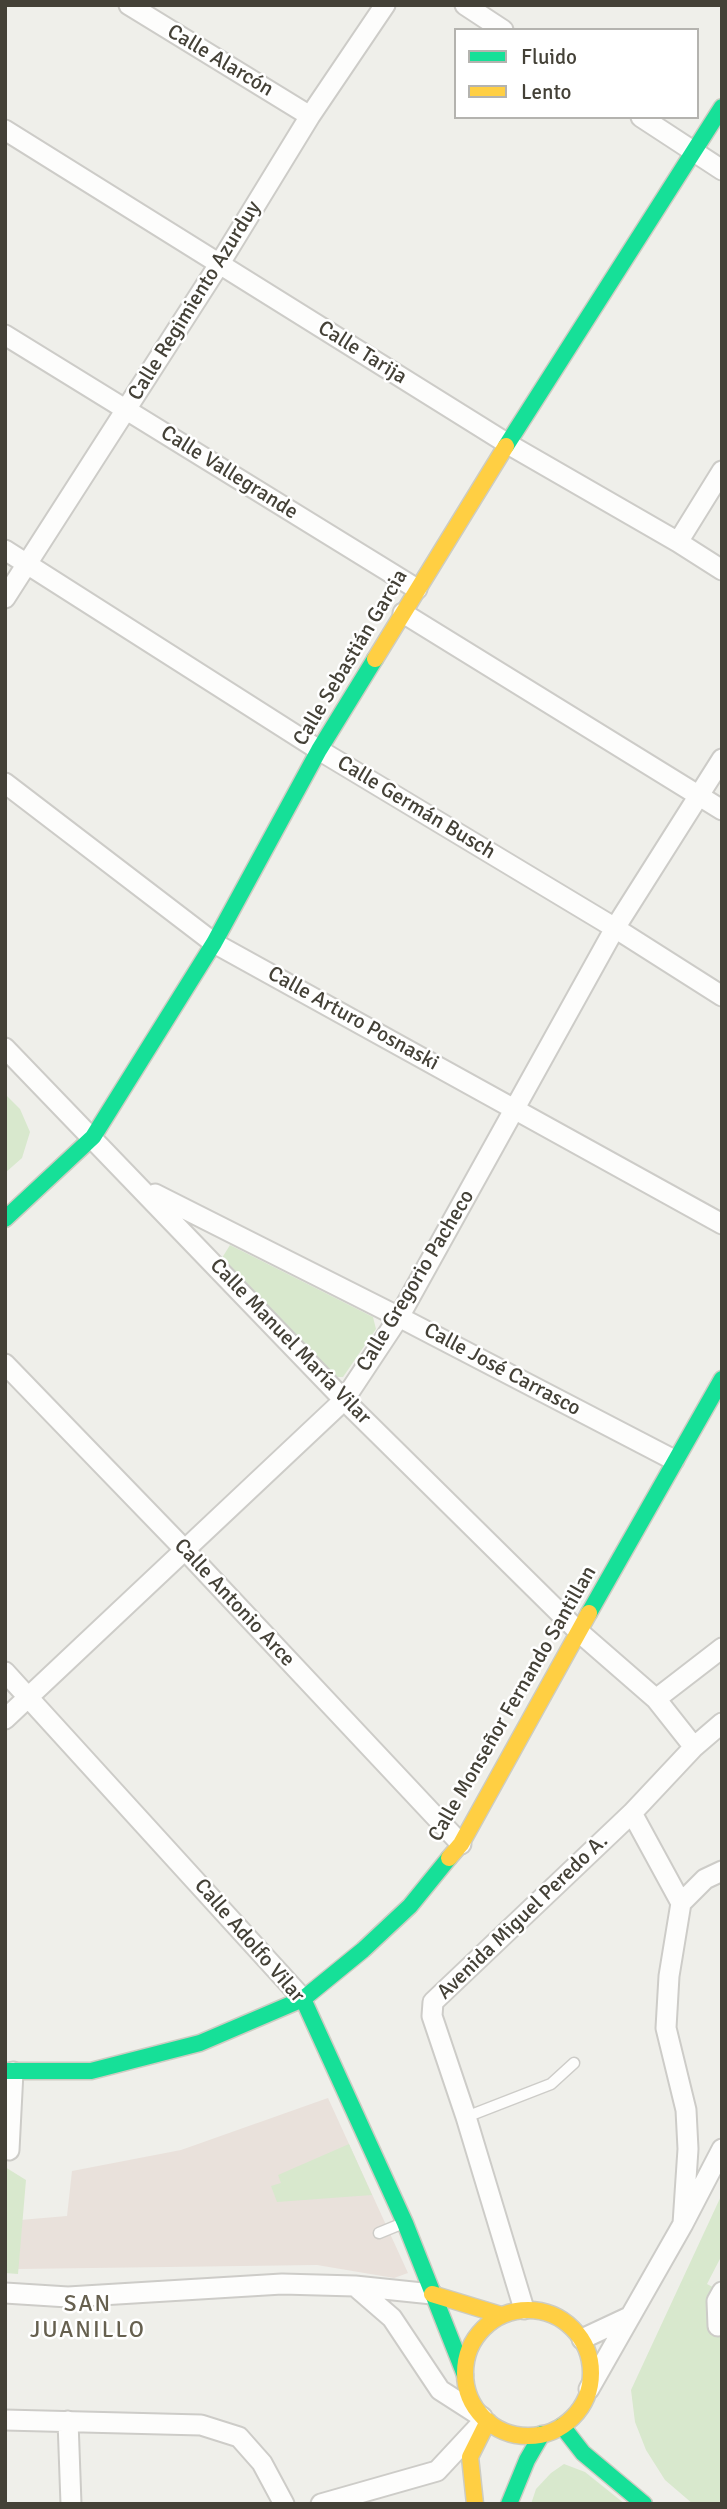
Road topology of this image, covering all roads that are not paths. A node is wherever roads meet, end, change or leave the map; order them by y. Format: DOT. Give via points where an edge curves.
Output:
graph roads {
  1 [pos="129,5"];
  2 [pos="385,5"];
  3 [pos="465,5"];
  4 [pos="500,28"];
  5 [pos="722,107"];
  6 [pos="310,116"];
  7 [pos="644,119"];
  8 [pos="5,130"];
  9 [pos="693,150"];
  10 [pos="722,170"];
  11 [pos="220,263"];
  12 [pos="5,335"];
  13 [pos="127,409"];
  14 [pos="508,444"];
  15 [pos="722,471"];
  16 [pos="678,542"];
  17 [pos="5,550"];
  18 [pos="27,564"];
  19 [pos="722,570"];
  20 [pos="417,589"];
  21 [pos="5,597"];
  22 [pos="403,612"];
  23 [pos="319,750"];
  24 [pos="722,760"];
  25 [pos="5,783"];
  26 [pos="699,796"];
  27 [pos="722,810"];
  28 [pos="615,928"];
  29 [pos="214,943"];
  30 [pos="722,996"];
  31 [pos="5,1048"];
  32 [pos="516,1109"];
  33 [pos="93,1137"];
  34 [pos="142,1187"];
  35 [pos="5,1219"];
  36 [pos="722,1224"];
  37 [pos="399,1317"];
  38 [pos="5,1364"];
  39 [pos="722,1379"];
  40 [pos="344,1400"];
  41 [pos="674,1460"];
  42 [pos="184,1549"];
  43 [pos="579,1632"];
  44 [pos="722,1648"];
  45 [pos="5,1672"];
  46 [pos="29,1697"];
  47 [pos="656,1699"];
  48 [pos="5,1719"];
  49 [pos="722,1723"];
  50 [pos="694,1747"];
  51 [pos="632,1813"];
  52 [pos="461,1844"];
  53 [pos="722,1871"];
  54 [pos="681,1903"];
  55 [pos="303,1999"];
  56 [pos="574,2063"];
  57 [pos="9,2071"];
  58 [pos="466,2117"];
  59 [pos="5,2148"];
  60 [pos="722,2149"];
  61 [pos="405,2223"];
  62 [pos="683,2224"];
  63 [pos="379,2233"];
  64 [pos="355,2286"];
  65 [pos="722,2292"];
  66 [pos="5,2293"];
  67 [pos="432,2294"];
  68 [pos="524,2309"];
  69 [pos="501,2315"];
  70 [pos="629,2317"];
  71 [pos="718,2326"];
  72 [pos="582,2339"];
  73 [pos="465,2375"];
  74 [pos="589,2389"];
  75 [pos="485,2419"];
  76 [pos="5,2420"];
  77 [pos="68,2421"];
  78 [pos="562,2426"];
  79 [pos="542,2434"];
  80 [pos="71,2504"];
  81 [pos="284,2504"];
  82 [pos="321,2504"];
  83 [pos="475,2504"];
  84 [pos="509,2504"];
  85 [pos="644,2504"];
  1 -- 6 [label="street, Calle Alarcón"];
  2 -- 6 [label="street, Calle Regimiento Azurduy"];
  3 -- 4 [label="street"];
  5 -- 9 [label="main road, Calle Sebastián Garcia"];
  6 -- 11 [label="street, Calle Regimiento Azurduy"];
  7 -- 9 [label="street"];
  8 -- 11 [label="street, Calle Tarija"];
  9 -- 10 [label="street"];
  9 -- 14 [label="main road, Calle Sebastián Garcia"];
  11 -- 13 [label="street, Calle Regimiento Azurduy"];
  11 -- 14 [label="street, Calle Tarija"];
  12 -- 13 [label="street, Calle Vallegrande"];
  13 -- 18 [label="street, Calle Regimiento Azurduy"];
  13 -- 20 [label="street, Calle Vallegrande"];
  14 -- 16 [label="street, Calle Tarija"];
  14 -- 20 [label="main road, Calle Sebastián Garcia"];
  15 -- 16 [label="street"];
  16 -- 19 [label="street, Calle Tarija"];
  17 -- 18 [label="street, Calle Germán Busch"];
  18 -- 21 [label="street, Calle Regimiento Azurduy"];
  18 -- 23 [label="street, Calle Germán Busch"];
  20 -- 22 [label="main road, Calle Sebastián Garcia"];
  22 -- 23 [label="main road, Calle Sebastián Garcia"];
  22 -- 26 [label="street"];
  23 -- 28 [label="street, Calle Germán Busch"];
  23 -- 29 [label="main road, Calle Sebastián Garcia"];
  24 -- 26 [label="street, Calle Gregorio Pacheco"];
  25 -- 29 [label="street, Calle Arturo Posnaski"];
  26 -- 27 [label="street"];
  26 -- 28 [label="street, Calle Gregorio Pacheco"];
  28 -- 30 [label="street, Calle Germán Busch"];
  28 -- 32 [label="street, Calle Gregorio Pacheco"];
  29 -- 32 [label="street, Calle Arturo Posnaski"];
  29 -- 33 [label="main road, Calle Sebastián Garcia"];
  31 -- 33 [label="street, Calle Manuel María Vilar"];
  32 -- 36 [label="street, Calle Arturo Posnaski"];
  32 -- 37 [label="street, Calle Gregorio Pacheco"];
  33 -- 34 [label="street, Calle Manuel María Vilar"];
  33 -- 35 [label="main road, Calle Sebastián Garcia"];
  34 -- 37 [label="street, Calle José Carrasco"];
  34 -- 40 [label="street, Calle Manuel María Vilar"];
  37 -- 40 [label="street, Calle Gregorio Pacheco"];
  37 -- 41 [label="street, Calle José Carrasco"];
  38 -- 42 [label="street, Calle Antonio Arce"];
  39 -- 41 [label="main road, Calle Monseñor Fernando Santillan"];
  40 -- 42 [label="street, Calle Gregorio Pacheco"];
  40 -- 43 [label="street, Calle Manuel María Vilar"];
  41 -- 43 [label="main road, Calle Monseñor Fernando Santillan"];
  42 -- 46 [label="street, Calle Gregorio Pacheco"];
  42 -- 52 [label="street, Calle Antonio Arce"];
  43 -- 47 [label="street, Calle Manuel María Vilar"];
  43 -- 52 [label="main road, Calle Monseñor Fernando Santillan"];
  44 -- 47 [label="street"];
  45 -- 46 [label="street, Calle Adolfo Vilar"];
  46 -- 48 [label="street, Calle Gregorio Pacheco"];
  46 -- 55 [label="street, Calle Adolfo Vilar"];
  47 -- 50 [label="street, Calle Manuel María Vilar"];
  49 -- 50 [label="street, Avenida Miguel Peredo A."];
  50 -- 51 [label="street, Avenida Miguel Peredo A."];
  51 -- 54 [label="street"];
  51 -- 58 [label="street, Avenida Miguel Peredo A." via="433,2002 432,2016"];
  52 -- 55 [label="main road, Calle Monseñor Fernando Santillan" via="410,1906"];
  53 -- 54 [label="street" via="705,1879"];
  54 -- 62 [label="street" via="666,2028 686,2110"];
  55 -- 57 [label="main road, Calle Monseñor Fernando Santillan" via="200,2043 91,2071"];
  55 -- 61 [label="main road, Calle Adolfo Vilar"];
  56 -- 58 [label="lane" via="551,2084"];
  57 -- 59 [label="street" via="9,2150"];
  58 -- 68 [label="street, Avenida Miguel Peredo A."];
  60 -- 62 [label="street"];
  61 -- 63 [label="lane"];
  61 -- 67 [label="main road, Calle Adolfo Vilar"];
  62 -- 70 [label="street"];
  64 -- 66 [label="street" via="282,2284 68,2297"];
  64 -- 67 [label="street"];
  64 -- 75 [label="street" via="392,2318 440,2390"];
  65 -- 71 [label="street" via="717,2301"];
  67 -- 69 [label="main road"];
  67 -- 73 [label="main road, Calle Adolfo Vilar"];
  68 -- 69 [label="main road"];
  68 -- 72 [label="main road" via="558,2316"];
  69 -- 73 [label="main road" via="475,2340"];
  70 -- 72 [label="street"];
  70 -- 74 [label="street"];
  72 -- 74 [label="main road" via="592,2372"];
  73 -- 75 [label="main road" via="469,2396"];
  74 -- 78 [label="main road"];
  75 -- 79 [label="main road" via="513,2434"];
  75 -- 82 [label="street" via="437,2471"];
  75 -- 83 [label="main road" via="470,2457"];
  76 -- 77 [label="street"];
  77 -- 80 [label="street"];
  77 -- 81 [label="street" via="201,2425 239,2437 262,2463"];
  78 -- 79 [label="main road"];
  78 -- 85 [label="main road" via="583,2453"];
  79 -- 84 [label="main road"];
}
